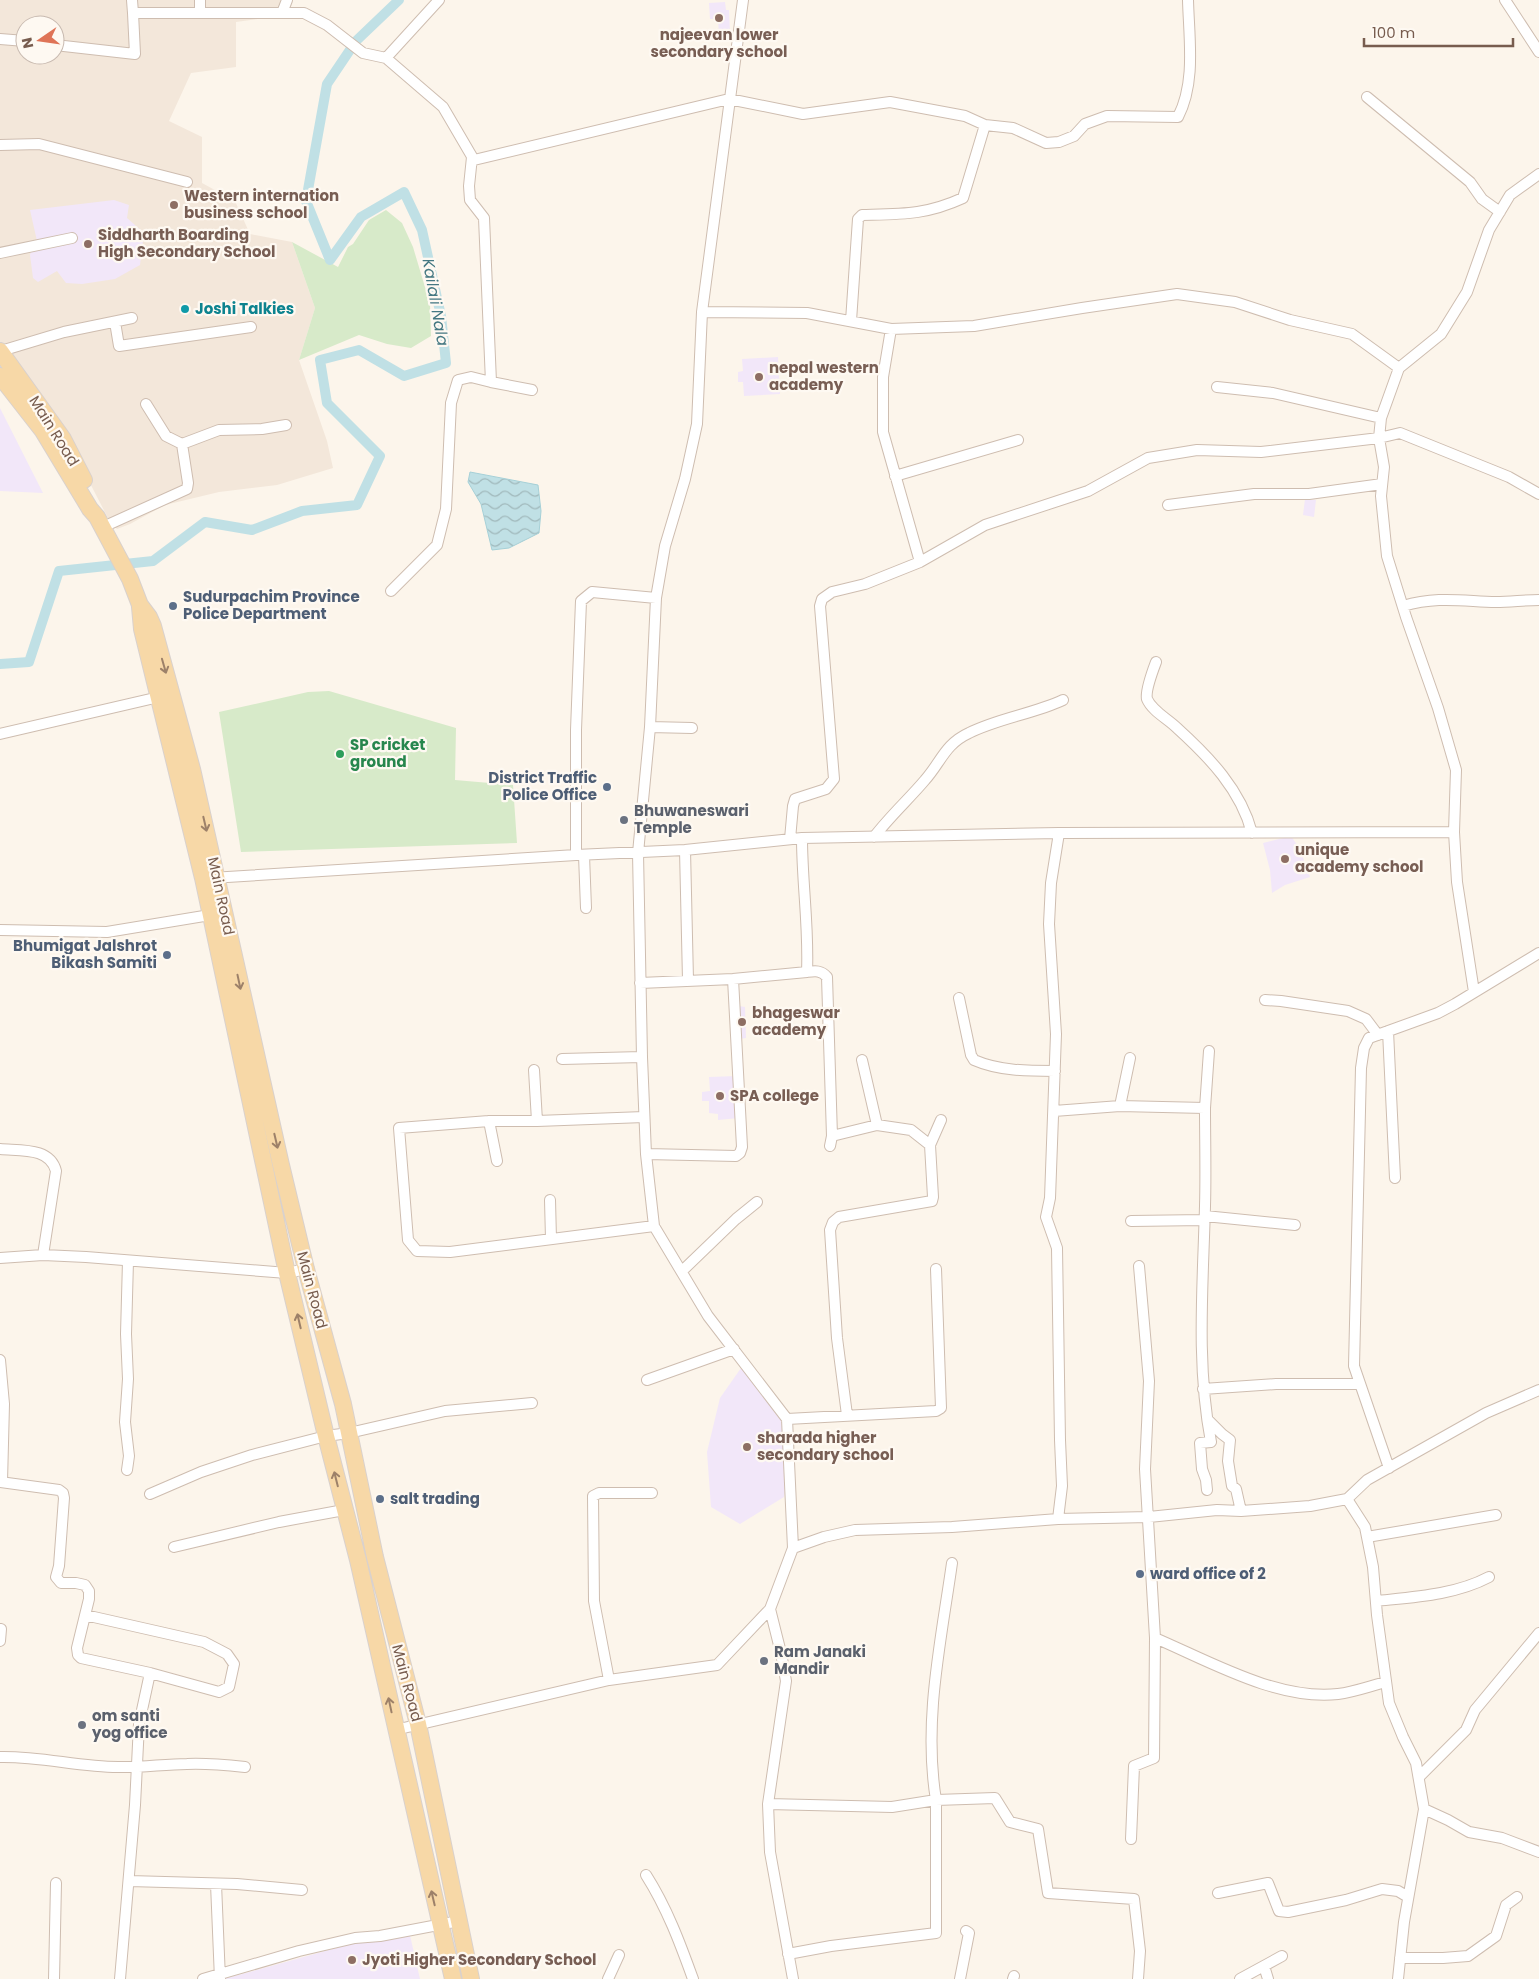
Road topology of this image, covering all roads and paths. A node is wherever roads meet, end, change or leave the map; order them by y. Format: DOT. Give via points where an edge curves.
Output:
graph roads {
  1 [pos="132,0"];
  2 [pos="200,0"];
  3 [pos="287,0"];
  4 [pos="439,0"];
  5 [pos="743,0"];
  6 [pos="1188,0"];
  7 [pos="1505,0"];
  8 [pos="133,13"];
  9 [pos="200,13"];
  10 [pos="282,13"];
  11 [pos="0,40"];
  12 [pos="15,41"];
  13 [pos="65,45"];
  14 [pos="1539,52"];
  15 [pos="386,58"];
  16 [pos="1367,97"];
  17 [pos="729,99"];
  18 [pos="985,125"];
  19 [pos="0,145"];
  20 [pos="472,157"];
  21 [pos="1539,174"];
  22 [pos="187,182"];
  23 [pos="1500,212"];
  24 [pos="72,238"];
  25 [pos="0,253"];
  26 [pos="702,312"];
  27 [pos="132,318"];
  28 [pos="851,321"];
  29 [pos="115,322"];
  30 [pos="251,327"];
  31 [pos="892,329"];
  32 [pos="0,351"];
  33 [pos="1399,368"];
  34 [pos="0,376"];
  35 [pos="491,382"];
  36 [pos="1217,387"];
  37 [pos="532,390"];
  38 [pos="146,404"];
  39 [pos="1380,418"];
  40 [pos="286,425"];
  41 [pos="1379,438"];
  42 [pos="1018,440"];
  43 [pos="182,444"];
  44 [pos="895,476"];
  45 [pos="1382,484"];
  46 [pos="1539,494"];
  47 [pos="1168,505"];
  48 [pos="102,525"];
  49 [pos="920,562"];
  50 [pos="391,591"];
  51 [pos="656,598"];
  52 [pos="1539,600"];
  53 [pos="140,606"];
  54 [pos="1403,606"];
  55 [pos="1156,662"];
  56 [pos="159,697"];
  57 [pos="1063,700"];
  58 [pos="650,727"];
  59 [pos="692,728"];
  60 [pos="0,734"];
  61 [pos="1454,832"];
  62 [pos="1059,833"];
  63 [pos="1252,833"];
  64 [pos="874,836"];
  65 [pos="802,838"];
  66 [pos="790,839"];
  67 [pos="685,850"];
  68 [pos="638,853"];
  69 [pos="580,855"];
  70 [pos="210,878"];
  71 [pos="586,908"];
  72 [pos="210,915"];
  73 [pos="0,930"];
  74 [pos="1539,954"];
  75 [pos="807,972"];
  76 [pos="733,979"];
  77 [pos="688,980"];
  78 [pos="640,983"];
  79 [pos="1474,992"];
  80 [pos="959,998"];
  81 [pos="1265,1000"];
  82 [pos="1383,1033"];
  83 [pos="1209,1051"];
  84 [pos="642,1057"];
  85 [pos="1130,1058"];
  86 [pos="562,1059"];
  87 [pos="862,1060"];
  88 [pos="534,1070"];
  89 [pos="1055,1071"];
  90 [pos="258,1096"];
  91 [pos="1120,1106"];
  92 [pos="1205,1108"];
  93 [pos="1054,1110"];
  94 [pos="644,1116"];
  95 [pos="941,1120"];
  96 [pos="490,1121"];
  97 [pos="537,1121"];
  98 [pos="877,1126"];
  99 [pos="930,1145"];
  100 [pos="0,1149"];
  101 [pos="646,1154"];
  102 [pos="497,1161"];
  103 [pos="1395,1178"];
  104 [pos="550,1200"];
  105 [pos="757,1202"];
  106 [pos="1205,1218"];
  107 [pos="1131,1221"];
  108 [pos="1295,1225"];
  109 [pos="654,1226"];
  110 [pos="551,1239"];
  111 [pos="43,1255"];
  112 [pos="0,1258"];
  113 [pos="128,1261"];
  114 [pos="1139,1266"];
  115 [pos="306,1269"];
  116 [pos="936,1269"];
  117 [pos="682,1271"];
  118 [pos="287,1273"];
  119 [pos="734,1349"];
  120 [pos="0,1360"];
  121 [pos="647,1380"];
  122 [pos="1360,1384"];
  123 [pos="1203,1389"];
  124 [pos="1539,1390"];
  125 [pos="532,1402"];
  126 [pos="848,1415"];
  127 [pos="787,1419"];
  128 [pos="1208,1420"];
  129 [pos="349,1433"];
  130 [pos="326,1436"];
  131 [pos="1389,1468"];
  132 [pos="127,1470"];
  133 [pos="1,1482"];
  134 [pos="1207,1490"];
  135 [pos="150,1494"];
  136 [pos="652,1494"];
  137 [pos="1347,1499"];
  138 [pos="344,1510"];
  139 [pos="1241,1511"];
  140 [pos="1496,1515"];
  141 [pos="1149,1517"];
  142 [pos="1058,1518"];
  143 [pos="1367,1536"];
  144 [pos="174,1547"];
  145 [pos="793,1548"];
  146 [pos="375,1557"];
  147 [pos="358,1560"];
  148 [pos="952,1563"];
  149 [pos="1489,1577"];
  150 [pos="1376,1601"];
  151 [pos="770,1609"];
  152 [pos="85,1615"];
  153 [pos="1,1629"];
  154 [pos="1539,1633"];
  155 [pos="1155,1638"];
  156 [pos="0,1640"];
  157 [pos="150,1673"];
  158 [pos="609,1680"];
  159 [pos="1386,1682"];
  160 [pos="418,1724"];
  161 [pos="395,1730"];
  162 [pos="0,1757"];
  163 [pos="137,1766"];
  164 [pos="245,1767"];
  165 [pos="1419,1777"];
  166 [pos="936,1800"];
  167 [pos="768,1804"];
  168 [pos="1424,1809"];
  169 [pos="1131,1839"];
  170 [pos="1539,1852"];
  171 [pos="646,1876"];
  172 [pos="129,1881"];
  173 [pos="56,1883"];
  174 [pos="216,1884"];
  175 [pos="302,1890"];
  176 [pos="1218,1894"];
  177 [pos="1408,1897"];
  178 [pos="1517,1897"];
  179 [pos="459,1921"];
  180 [pos="439,1925"];
  181 [pos="966,1931"];
  182 [pos="788,1954"];
  183 [pos="619,1955"];
  184 [pos="1282,1956"];
  185 [pos="1400,1958"];
  186 [pos="1264,1966"];
  187 [pos="219,1976"];
  188 [pos="54,1979"];
  189 [pos="120,1979"];
  190 [pos="203,1979"];
  191 [pos="453,1979"];
  192 [pos="471,1979"];
  193 [pos="608,1979"];
  194 [pos="693,1979"];
  195 [pos="793,1979"];
  196 [pos="960,1979"];
  197 [pos="1138,1979"];
  198 [pos="1240,1979"];
  199 [pos="1268,1979"];
  200 [pos="1398,1979"];
  1 -- 8 [label="street"];
  2 -- 9 [label="street"];
  3 -- 10 [label="street"];
  4 -- 15 [label="street"];
  5 -- 17 [label="street"];
  6 -- 18 [label="street" via="1191,58 1184,105 1178,117 1106,116 1085,124 1074,136 1059,142 1046,142 1013,128"];
  7 -- 14 [label="street"];
  8 -- 9 [label="street"];
  8 -- 13 [label="street" via="135,54"];
  9 -- 10 [label="street"];
  10 -- 15 [label="street" via="304,13 327,25 363,53"];
  11 -- 12 [label="street"];
  15 -- 20 [label="street" via="443,107"];
  16 -- 23 [label="street" via="1470,182 1482,199"];
  17 -- 18 [label="street" via="803,114 890,102 965,116"];
  17 -- 20 [label="street" via="474,160"];
  17 -- 26 [label="street"];
  18 -- 28 [label="street" via="963,198 942,208 914,214 862,215 858,219"];
  19 -- 22 [label="street" via="39,144"];
  20 -- 35 [label="street" via="470,200 484,218"];
  21 -- 23 [label="street" via="1510,195"];
  23 -- 33 [label="street" via="1489,230 1467,292 1441,334"];
  24 -- 25 [label="street"];
  26 -- 28 [label="street" via="807,313"];
  26 -- 51 [label="street" via="697,424 665,546"];
  27 -- 29 [label="street"];
  28 -- 31 [label="street"];
  29 -- 30 [label="street" via="119,346"];
  29 -- 32 [label="street" via="64,332"];
  31 -- 33 [label="street" via="974,326 1177,294 1235,302 1290,320 1352,334"];
  31 -- 44 [label="street" via="883,377 883,432"];
  32 -- 48 [label="main road, Main Road" via="63,439 97,507"];
  33 -- 39 [label="street"];
  34 -- 48 [label="main road, Main Road" via="43,431"];
  35 -- 37 [label="street"];
  35 -- 50 [label="street" via="471,377 458,380 450,403 446,510 437,545"];
  36 -- 39 [label="street" via="1273,393"];
  38 -- 43 [label="street" via="166,436"];
  39 -- 41 [label="street"];
  40 -- 43 [label="street" via="219,430"];
  41 -- 45 [label="street" via="1384,467"];
  41 -- 46 [label="street" via="1400,433 1509,476"];
  41 -- 49 [label="street" via="1261,452 1197,450 1148,458 1088,491 984,525"];
  42 -- 44 [label="street"];
  43 -- 48 [label="street" via="187,489"];
  44 -- 49 [label="street"];
  45 -- 47 [label="street" via="1309,494 1254,494"];
  45 -- 54 [label="street" via="1387,556"];
  48 -- 53 [label="main road, Main Road"];
  49 -- 66 [label="street" via="865,584 832,592 822,599 834,779 826,789 795,800"];
  51 -- 58 [label="street"];
  51 -- 69 [label="street" via="592,592 581,601 576,730"];
  52 -- 54 [label="street" via="1497,602 1457,598 1419,601"];
  53 -- 56 [label="main road, Main Road" via="140,622"];
  53 -- 70 [label="main road, Main Road, one-way" via="149,618 192,768"];
  54 -- 61 [label="street" via="1456,770"];
  55 -- 63 [label="street" via="1146,695 1151,706 1200,749 1234,790"];
  56 -- 60 [label="street"];
  56 -- 70 [label="main road, Main Road"];
  57 -- 64 [label="street" via="968,733 958,740 945,750 927,778"];
  58 -- 59 [label="street"];
  58 -- 68 [label="street"];
  61 -- 63 [label="street"];
  61 -- 79 [label="street" via="1457,882"];
  62 -- 63 [label="street"];
  62 -- 64 [label="street"];
  62 -- 89 [label="street" via="1049,924 1056,1034"];
  64 -- 65 [label="street"];
  65 -- 66 [label="street"];
  65 -- 75 [label="street"];
  66 -- 67 [label="street"];
  67 -- 68 [label="street"];
  67 -- 77 [label="street"];
  68 -- 69 [label="street"];
  68 -- 78 [label="street"];
  69 -- 70 [label="street"];
  69 -- 71 [label="street"];
  70 -- 72 [label="main road, Main Road"];
  70 -- 90 [label="main road, Main Road, one-way"];
  72 -- 73 [label="street" via="107,932"];
  72 -- 90 [label="main road, Main Road" via="233,1025"];
  74 -- 79 [label="street"];
  75 -- 76 [label="street"];
  75 -- 98 [label="street" via="824,973 827,978 831,1141"];
  76 -- 77 [label="street"];
  76 -- 101 [label="street" via="740,1153 736,1156"];
  77 -- 78 [label="street"];
  78 -- 84 [label="street"];
  79 -- 82 [label="street" via="1438,1013"];
  80 -- 89 [label="street" via="974,1060 994,1067"];
  81 -- 82 [label="street" via="1348,1011 1366,1019"];
  82 -- 103 [label="street"];
  82 -- 122 [label="street" via="1370,1038 1364,1048 1361,1068 1354,1366"];
  83 -- 92 [label="street"];
  84 -- 86 [label="street"];
  84 -- 94 [label="street"];
  85 -- 91 [label="street"];
  87 -- 98 [label="street"];
  88 -- 97 [label="street"];
  89 -- 93 [label="street"];
  90 -- 115 [label="main road, Main Road, one-way"];
  90 -- 118 [label="main road, Main Road"];
  91 -- 92 [label="street"];
  91 -- 93 [label="street"];
  92 -- 106 [label="street"];
  93 -- 142 [label="street" via="1050,1198 1046,1217 1057,1248 1062,1486"];
  94 -- 97 [label="street"];
  94 -- 101 [label="street"];
  95 -- 99 [label="street"];
  96 -- 97 [label="street"];
  96 -- 102 [label="street"];
  96 -- 110 [label="street" via="399,1128 408,1240 417,1251 450,1252"];
  98 -- 99 [label="street" via="910,1130"];
  99 -- 126 [label="street" via="932,1201 840,1217 830,1230 837,1338"];
  100 -- 111 [label="street" via="44,1154 54,1161 56,1171"];
  101 -- 109 [label="street"];
  104 -- 110 [label="street"];
  105 -- 117 [label="street"];
  106 -- 107 [label="street"];
  106 -- 108 [label="street"];
  106 -- 123 [label="street" via="1201,1320"];
  109 -- 110 [label="street"];
  109 -- 117 [label="street"];
  111 -- 112 [label="street"];
  111 -- 113 [label="street"];
  113 -- 118 [label="street"];
  113 -- 132 [label="street"];
  114 -- 141 [label="street" via="1149,1381 1145,1469"];
  115 -- 118 [label="street"];
  115 -- 129 [label="main road, Main Road"];
  116 -- 126 [label="street" via="941,1408 936,1411"];
  117 -- 119 [label="street" via="708,1316"];
  130 -- 118 [label="main road, Main Road, one-way"];
  119 -- 121 [label="street"];
  119 -- 127 [label="street"];
  120 -- 133 [label="street" via="4,1404"];
  122 -- 123 [label="street" via="1276,1384"];
  122 -- 131 [label="street"];
  123 -- 128 [label="street"];
  124 -- 131 [label="street" via="1486,1413"];
  125 -- 129 [label="street" via="445,1411"];
  126 -- 127 [label="street"];
  127 -- 145 [label="street"];
  128 -- 134 [label="street" via="1212,1442 1200,1443"];
  128 -- 139 [label="street" via="1230,1440 1228,1461"];
  129 -- 130 [label="street"];
  129 -- 146 [label="main road, Main Road"];
  130 -- 135 [label="street" via="252,1455"];
  138 -- 130 [label="main road, Main Road, one-way"];
  131 -- 137 [label="street" via="1367,1480"];
  133 -- 152 [label="street" via="63,1493 56,1577 61,1583 85,1585 89,1599"];
  136 -- 158 [label="street" via="599,1493 593,1496 594,1601"];
  137 -- 139 [label="street" via="1310,1506"];
  137 -- 143 [label="street"];
  138 -- 144 [label="street"];
  138 -- 147 [label="main road, Main Road"];
  139 -- 141 [label="street" via="1217,1510"];
  140 -- 143 [label="street"];
  141 -- 142 [label="street"];
  141 -- 155 [label="street"];
  142 -- 145 [label="street" via="952,1527 855,1530"];
  143 -- 150 [label="street"];
  145 -- 151 [label="street"];
  146 -- 147 [label="main road"];
  146 -- 160 [label="main road, Main Road"];
  161 -- 147 [label="main road, Main Road, one-way"];
  148 -- 166 [label="street" via="932,1704 932,1779"];
  149 -- 150 [label="street" via="1431,1595"];
  150 -- 159 [label="street"];
  151 -- 158 [label="street" via="718,1665"];
  151 -- 167 [label="street" via="786,1681"];
  152 -- 157 [label="street" via="77,1648 81,1658"];
  152 -- 157 [label="street" via="204,1642 227,1654 234,1664 229,1687 219,1692"];
  153 -- 156 [label="street"];
  154 -- 165 [label="street" via="1475,1710 1466,1730"];
  155 -- 159 [label="street" via="1264,1686 1312,1694 1338,1694"];
  155 -- 169 [label="street" via="1154,1758 1134,1766"];
  157 -- 163 [label="street" via="140,1724"];
  158 -- 160 [label="street"];
  159 -- 165 [label="street" via="1389,1703"];
  160 -- 161 [label="street"];
  160 -- 179 [label="main road, Main Road"];
  180 -- 161 [label="main road, Main Road, one-way"];
  162 -- 163 [label="street" via="73,1765"];
  163 -- 164 [label="street" via="217,1764"];
  163 -- 172 [label="street"];
  165 -- 168 [label="street"];
  166 -- 167 [label="street" via="892,1807"];
  166 -- 182 [label="street" via="936,1933"];
  166 -- 197 [label="street" via="995,1798 1010,1822 1038,1829 1048,1892 1134,1899 1140,1951"];
  167 -- 182 [label="street" via="770,1852"];
  168 -- 170 [label="street" via="1469,1832 1502,1838"];
  168 -- 177 [label="street"];
  171 -- 194 [label="street" via="676,1930"];
  172 -- 174 [label="street"];
  172 -- 189 [label="street"];
  173 -- 188 [label="street"];
  174 -- 175 [label="street"];
  174 -- 187 [label="street"];
  176 -- 177 [label="street" via="1268,1883 1279,1911 1288,1912 1382,1889 1398,1891"];
  177 -- 185 [label="street"];
  178 -- 185 [label="street" via="1506,1906 1496,1936 1468,1956"];
  179 -- 180 [label="street"];
  179 -- 192 [label="main road, Main Road"];
  180 -- 187 [label="street" via="355,1938 299,1951"];
  180 -- 191 [label="main road, Main Road"];
  181 -- 196 [label="street" via="969,1933 968,1945"];
  182 -- 195 [label="street"];
  183 -- 193 [label="street"];
  184 -- 186 [label="street"];
  185 -- 200 [label="street"];
  186 -- 198 [label="street"];
  186 -- 199 [label="street"];
  187 -- 190 [label="street"];
}
